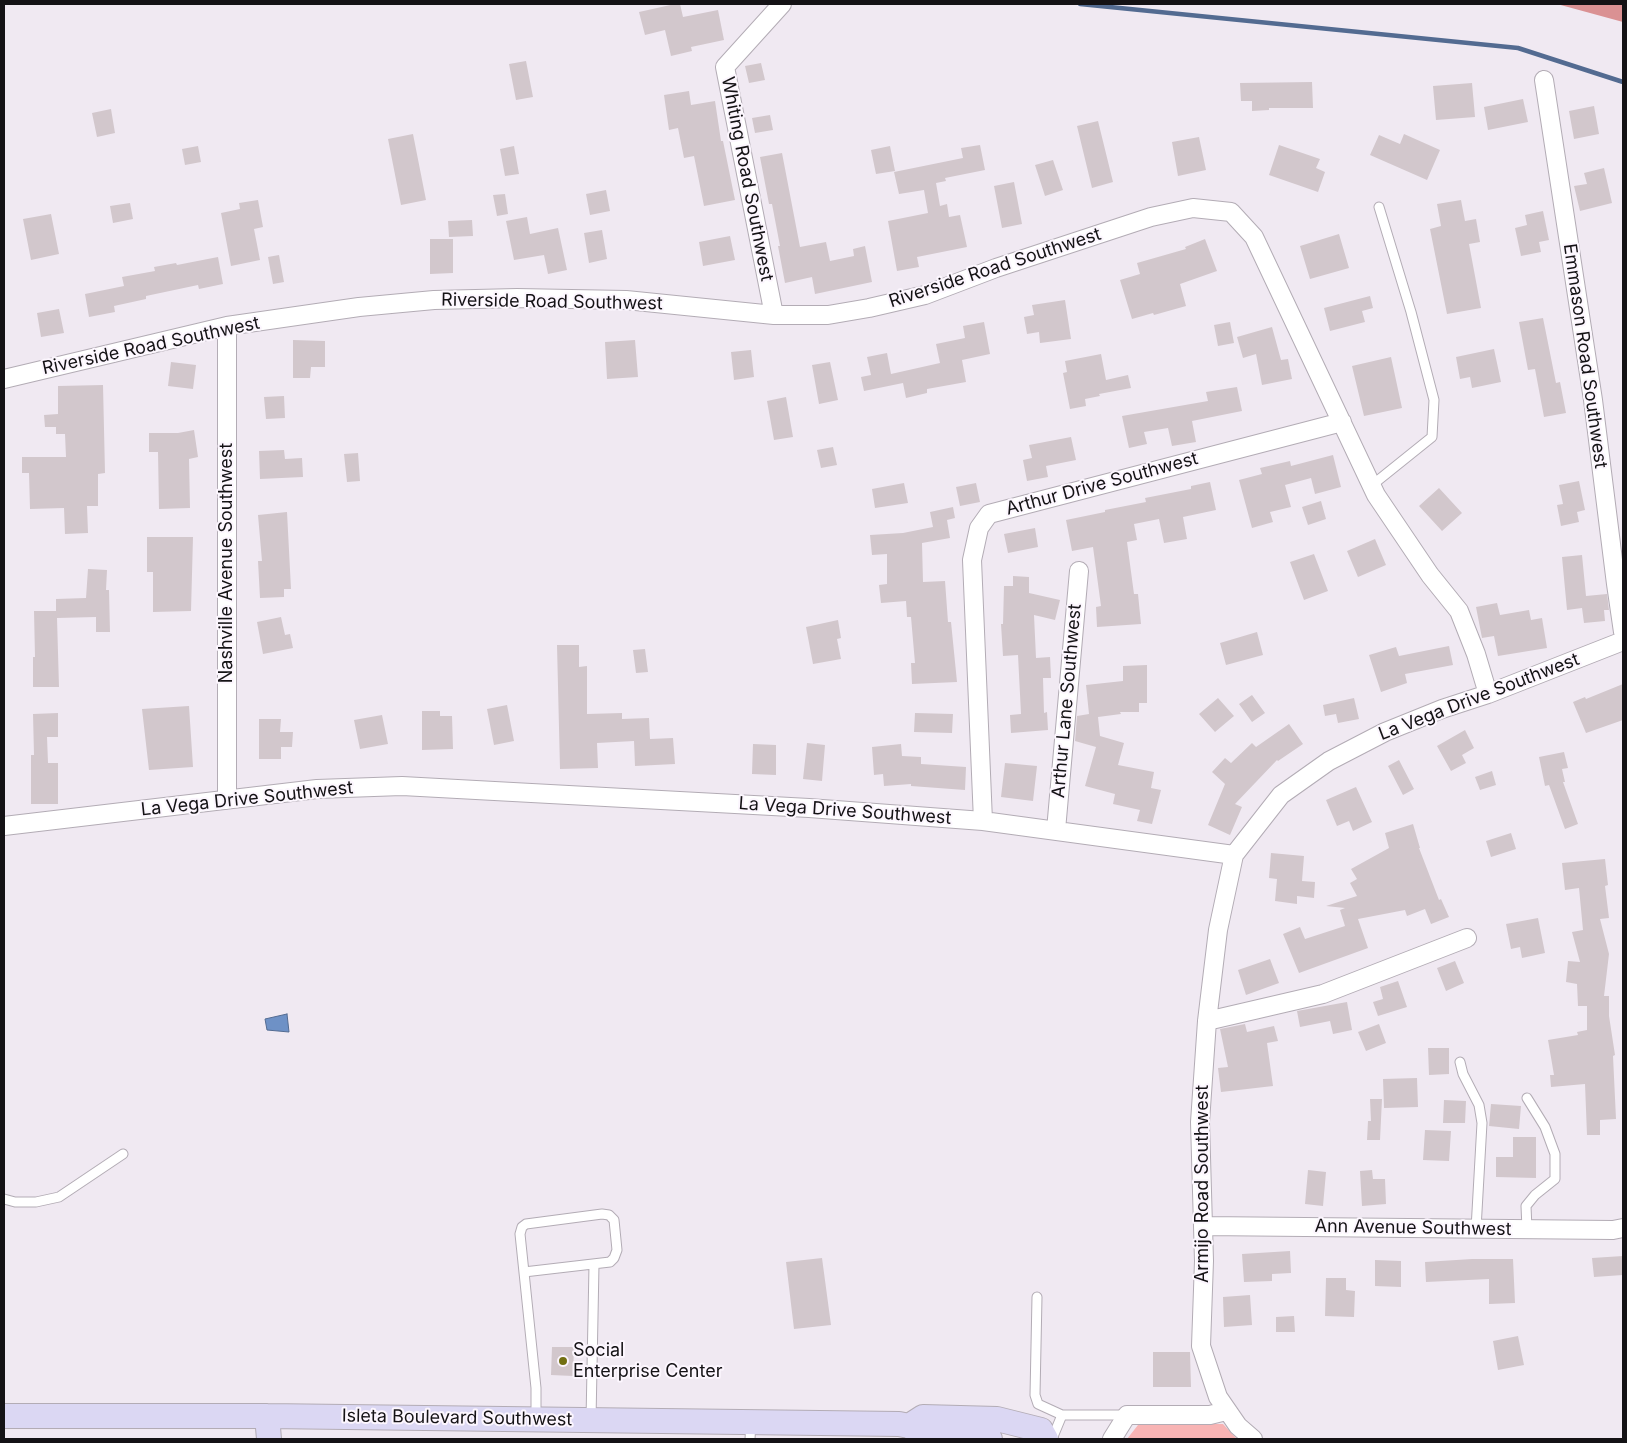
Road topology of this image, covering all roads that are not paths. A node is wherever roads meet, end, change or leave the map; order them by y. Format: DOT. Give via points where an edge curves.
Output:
graph roads {
  1 [pos="782,4"];
  2 [pos="1544,80"];
  3 [pos="1379,206"];
  4 [pos="774,315"];
  5 [pos="227,326"];
  6 [pos="4,379"];
  7 [pos="1342,422"];
  8 [pos="1371,486"];
  9 [pos="1079,571"];
  10 [pos="1623,632"];
  11 [pos="1623,641"];
  12 [pos="1488,694"];
  13 [pos="228,800"];
  14 [pos="983,821"];
  15 [pos="4,826"];
  16 [pos="1056,830"];
  17 [pos="1234,855"];
  18 [pos="1466,938"];
  19 [pos="1207,1021"];
  20 [pos="1460,1062"];
  21 [pos="1528,1098"];
  22 [pos="123,1154"];
  23 [pos="4,1199"];
  24 [pos="1203,1226"];
  25 [pos="1623,1228"];
  26 [pos="1476,1229"];
  27 [pos="1527,1229"];
  28 [pos="594,1265"];
  29 [pos="524,1272"];
  30 [pos="1037,1297"];
  31 [pos="1226,1411"];
  32 [pos="1062,1415"];
  33 [pos="1127,1415"];
  34 [pos="4,1416"];
  35 [pos="536,1419"];
  36 [pos="590,1420"];
  37 [pos="268,1428"];
  38 [pos="750,1430"];
  39 [pos="902,1430"];
  40 [pos="990,1439"];
  41 [pos="1046,1439"];
  42 [pos="1052,1439"];
  43 [pos="1112,1439"];
  44 [pos="1253,1439"];
  1 -- 4 [label="street, Whiting Road Southwest" via="725,67"];
  2 -- 10 [label="street, Emmason Road Southwest" via="1593,400"];
  3 -- 8 [label="lane" via="1434,400 1432,436"];
  4 -- 5 [label="street, Riverside Road Southwest" via="626,300 480,299 359,307"];
  4 -- 7 [label="street, Riverside Road Southwest" via="828,315 869,308 925,295 1150,217 1193,208 1231,212 1254,237"];
  5 -- 6 [label="street, Riverside Road Southwest"];
  5 -- 13 [label="street, Nashville Avenue Southwest"];
  7 -- 8 [label="street, Riverside Road Southwest"];
  7 -- 14 [label="street, Arthur Drive Southwest" via="989,514 979,528 972,560"];
  8 -- 12 [label="street, Riverside Road Southwest" via="1458,611"];
  9 -- 16 [label="street, Arthur Lane Southwest"];
  11 -- 12 [label="street, La Vega Drive Southwest"];
  12 -- 17 [label="street, La Vega Drive Southwest" via="1385,732 1329,761 1281,795"];
  13 -- 14 [label="street, La Vega Drive Southwest" via="317,789 402,786 809,808"];
  13 -- 15 [label="street, La Vega Drive Southwest"];
  14 -- 16 [label="street, La Vega Drive Southwest"];
  16 -- 17 [label="street, La Vega Drive Southwest"];
  17 -- 19 [label="street, Armijo Road Southwest" via="1218,930"];
  18 -- 19 [label="street" via="1323,994"];
  19 -- 24 [label="street, Armijo Road Southwest" via="1200,1122"];
  20 -- 26 [label="lane" via="1479,1105 1482,1123"];
  21 -- 27 [label="lane" via="1545,1127 1555,1154 1555,1179 1526,1206"];
  22 -- 23 [label="lane" via="59,1197 36,1202"];
  24 -- 26 [label="street, Ann Avenue Southwest"];
  24 -- 31 [label="street, Armijo Road Southwest" via="1201,1346"];
  25 -- 27 [label="street, Ann Avenue Southwest"];
  26 -- 27 [label="street, Ann Avenue Southwest"];
  28 -- 29 [label="lane"];
  28 -- 29 [label="lane" via="610,1262 617,1250 614,1220 609,1215 526,1224 520,1234"];
  28 -- 36 [label="lane"];
  29 -- 35 [label="lane" via="536,1388"];
  30 -- 32 [label="lane" via="1035,1395 1038,1404"];
  31 -- 33 [label="street" via="1210,1415"];
  31 -- 44 [label="street, Armijo Road Southwest"];
  32 -- 33 [label="lane"];
  32 -- 42 [label="lane"];
  33 -- 43 [label="street"];
  34 -- 37 [label="main road, Isleta Boulevard Southwest"];
  35 -- 36 [label="main road, Isleta Boulevard Southwest"];
  35 -- 37 [label="main road, Isleta Boulevard Southwest"];
  36 -- 38 [label="main road, Isleta Boulevard Southwest"];
  38 -- 39 [label="main road, Isleta Boulevard Southwest"];
  39 -- 40 [label="main road, Isleta Boulevard Southwest"];
  39 -- 41 [label="main road, Isleta Boulevard Southwest" via="924,1417 996,1418 1041,1430"];
}
